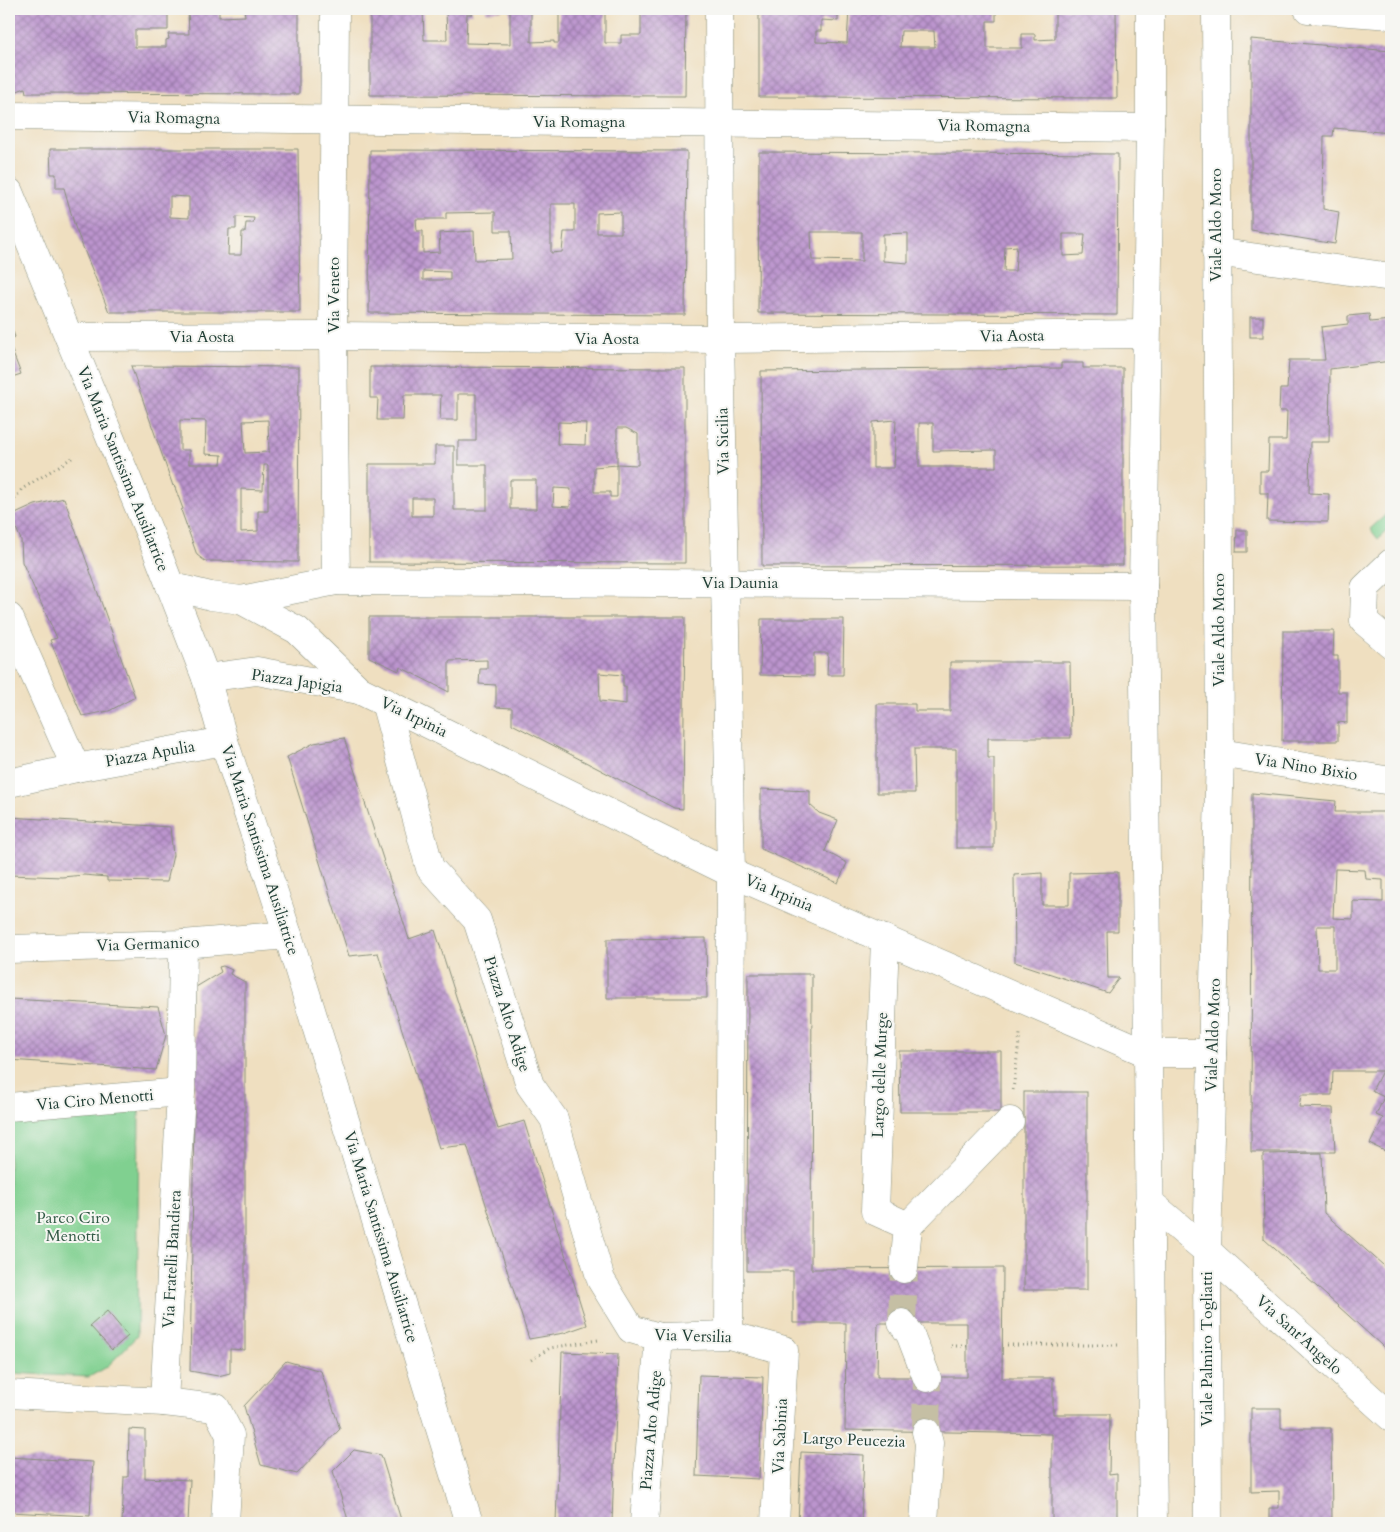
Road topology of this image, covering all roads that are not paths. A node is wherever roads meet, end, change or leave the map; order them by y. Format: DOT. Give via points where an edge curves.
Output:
graph roads {
  1 [pos="335,9"];
  2 [pos="719,9"];
  3 [pos="1150,9"];
  4 [pos="1216,9"];
  5 [pos="1308,9"];
  6 [pos="1391,15"];
  7 [pos="9,116"];
  8 [pos="334,121"];
  9 [pos="720,123"];
  10 [pos="1150,128"];
  11 [pos="9,192"];
  12 [pos="1216,252"];
  13 [pos="1391,277"];
  14 [pos="1146,334"];
  15 [pos="334,336"];
  16 [pos="69,337"];
  17 [pos="720,339"];
  18 [pos="1391,563"];
  19 [pos="336,581"];
  20 [pos="726,582"];
  21 [pos="170,586"];
  22 [pos="1143,586"];
  23 [pos="241,600"];
  24 [pos="9,617"];
  25 [pos="1391,644"];
  26 [pos="206,678"];
  27 [pos="359,690"];
  28 [pos="385,702"];
  29 [pos="224,741"];
  30 [pos="1220,753"];
  31 [pos="76,768"];
  32 [pos="1391,781"];
  33 [pos="9,783"];
  34 [pos="731,873"];
  35 [pos="288,936"];
  36 [pos="885,939"];
  37 [pos="183,944"];
  38 [pos="9,949"];
  39 [pos="1147,1053"];
  40 [pos="1212,1053"];
  41 [pos="180,1092"];
  42 [pos="9,1107"];
  43 [pos="1010,1121"];
  44 [pos="1149,1202"];
  45 [pos="908,1226"];
  46 [pos="1207,1251"];
  47 [pos="904,1269"];
  48 [pos="902,1323"];
  49 [pos="631,1329"];
  50 [pos="729,1335"];
  51 [pos="659,1337"];
  52 [pos="784,1350"];
  53 [pos="927,1378"];
  54 [pos="9,1394"];
  55 [pos="164,1402"];
  56 [pos="1391,1417"];
  57 [pos="927,1437"];
  58 [pos="225,1523"];
  59 [pos="469,1523"];
  60 [pos="644,1523"];
  61 [pos="775,1523"];
  62 [pos="924,1523"];
  63 [pos="1153,1523"];
  64 [pos="1208,1523"];
  1 -- 8 [label="street, Via Veneto"];
  2 -- 9 [label="street, Via Sicilia"];
  3 -- 10 [label="street"];
  4 -- 12 [label="street, Viale Aldo Moro"];
  5 -- 6 [label="street"];
  7 -- 8 [label="street, Via Romagna"];
  8 -- 9 [label="street, Via Romagna"];
  8 -- 15 [label="street, Via Veneto"];
  9 -- 10 [label="street, Via Romagna"];
  9 -- 17 [label="street, Via Sicilia"];
  10 -- 14 [label="street"];
  11 -- 16 [label="street, Via Maria Santissima Ausiliatrice"];
  12 -- 13 [label="street"];
  12 -- 30 [label="street, Viale Aldo Moro"];
  14 -- 17 [label="street, Via Aosta"];
  14 -- 22 [label="street"];
  15 -- 16 [label="street, Via Aosta"];
  15 -- 17 [label="street, Via Aosta"];
  15 -- 19 [label="street, Via Veneto"];
  16 -- 21 [label="street, Via Maria Santissima Ausiliatrice"];
  17 -- 20 [label="street, Via Sicilia"];
  18 -- 25 [label="street" via="1364,588 1364,621"];
  19 -- 20 [label="street, Via Daunia"];
  19 -- 23 [label="street, Piazza Japigia"];
  20 -- 22 [label="street, Via Daunia"];
  20 -- 34 [label="street, Via Sicilia"];
  21 -- 23 [label="street, Piazza Japigia"];
  21 -- 26 [label="street, Via Maria Santissima Ausiliatrice"];
  22 -- 39 [label="street"];
  23 -- 27 [label="street, Piazza Japigia" via="297,630"];
  24 -- 31 [label="street"];
  26 -- 27 [label="street, Piazza Japigia" via="257,671"];
  26 -- 29 [label="street, Via Maria Santissima Ausiliatrice"];
  27 -- 28 [label="street, Via Irpinia"];
  28 -- 34 [label="street, Via Irpinia"];
  28 -- 49 [label="street, Piazza Alto Adige" via="430,868 477,920 530,1085 554,1119 601,1280"];
  29 -- 31 [label="street, Piazza Apulia"];
  29 -- 35 [label="street, Via Maria Santissima Ausiliatrice"];
  30 -- 32 [label="street, Via Nino Bixio"];
  30 -- 40 [label="street, Viale Aldo Moro"];
  31 -- 33 [label="street, Piazza Apulia"];
  34 -- 36 [label="street, Via Irpinia"];
  34 -- 50 [label="street"];
  35 -- 37 [label="street, Via Germanico"];
  35 -- 59 [label="street, Via Maria Santissima Ausiliatrice"];
  36 -- 39 [label="street, Via Irpinia"];
  36 -- 45 [label="street, Largo delle Murge" via="875,1211"];
  37 -- 38 [label="street, Via Germanico"];
  37 -- 41 [label="street, Via Fratelli Bandiera"];
  39 -- 40 [label="street, Via Irpinia"];
  39 -- 44 [label="street"];
  40 -- 46 [label="street, Viale Aldo Moro"];
  41 -- 42 [label="street, Via Ciro Menotti"];
  41 -- 55 [label="street, Via Fratelli Bandiera"];
  43 -- 45 [label="street"];
  44 -- 46 [label="street, Viale Palmiro Togliatti"];
  44 -- 63 [label="street"];
  45 -- 47 [label="street"];
  46 -- 56 [label="street, Via Sant'Angelo"];
  46 -- 64 [label="street, Viale Palmiro Togliatti"];
  48 -- 53 [label="street" via="910,1334"];
  49 -- 51 [label="street, Via Versilia"];
  50 -- 51 [label="street, Via Versilia"];
  50 -- 52 [label="street, Via Versilia"];
  51 -- 60 [label="street, Piazza Alto Adige"];
  52 -- 61 [label="street, Via Sabinia"];
  54 -- 55 [label="street"];
  55 -- 58 [label="street" via="216,1408 230,1434"];
  57 -- 62 [label="street, Largo Peucezia"];
}
